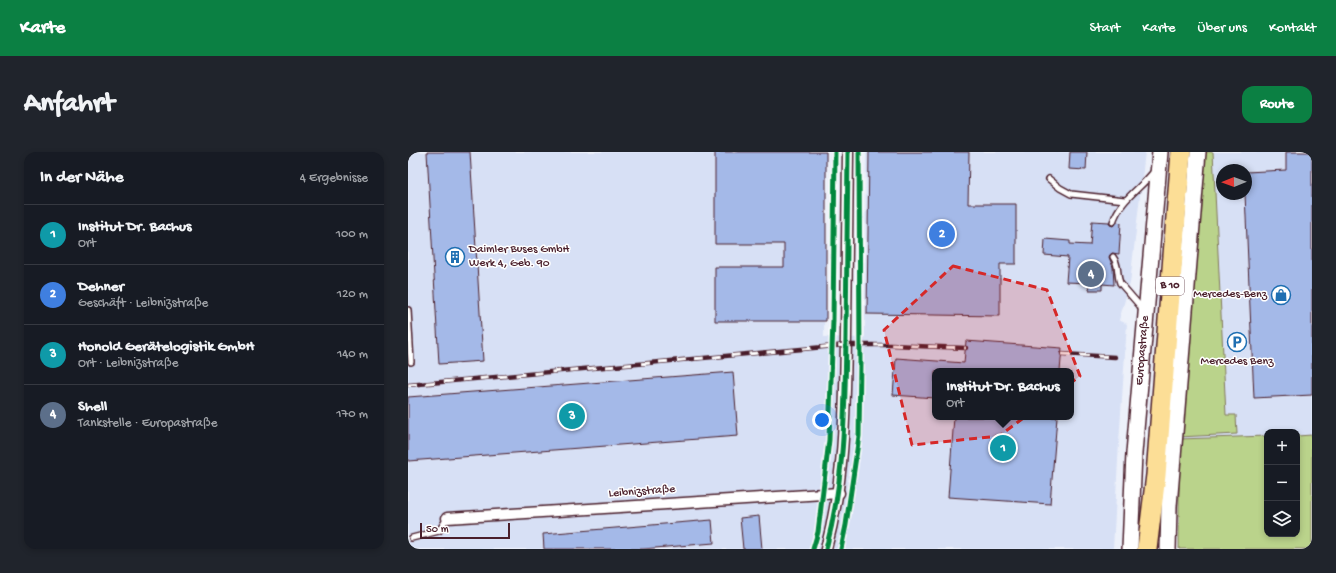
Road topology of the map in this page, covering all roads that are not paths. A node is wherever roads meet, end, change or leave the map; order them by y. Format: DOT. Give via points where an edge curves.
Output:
graph roads {
  1 [pos="848,152"];
  2 [pos="1198,152"];
  3 [pos="1160,158"];
  4 [pos="1180,160"];
  5 [pos="1049,178"];
  6 [pos="1125,200"];
  7 [pos="1113,222"];
  8 [pos="1113,257"];
  9 [pos="408,310"];
  10 [pos="1146,320"];
  11 [pos="411,362"];
  12 [pos="1156,475"];
  13 [pos="838,493"];
  14 [pos="447,518"];
  15 [pos="412,538"];
  16 [pos="826,549"];
  17 [pos="1130,549"];
  18 [pos="1148,549"];
  19 [pos="1155,549"];
  20 [pos="1168,549"];
  1 -- 13 [label="street" via="846,382"];
  2 -- 20 [label="street" via="1169,506"];
  3 -- 6 [label="lane" via="1144,183"];
  3 -- 10 [label="street, Europastraße / B 10"];
  4 -- 12 [label="highway, Europastraße / B 10"];
  5 -- 6 [label="lane" via="1071,194"];
  6 -- 7 [label="lane" via="1116,212"];
  8 -- 10 [label="lane" via="1118,266 1120,282 1140,306"];
  9 -- 11 [label="lane"];
  10 -- 17 [label="street, Europastraße / B 10" via="1134,453"];
  12 -- 18 [label="highway, Europastraße / B 10"];
  12 -- 19 [label="highway, Europastraße / B 10"];
  13 -- 14 [label="street, Leibnizstraße"];
  13 -- 16 [label="street"];
  14 -- 15 [label="lane" via="439,530"];
}
